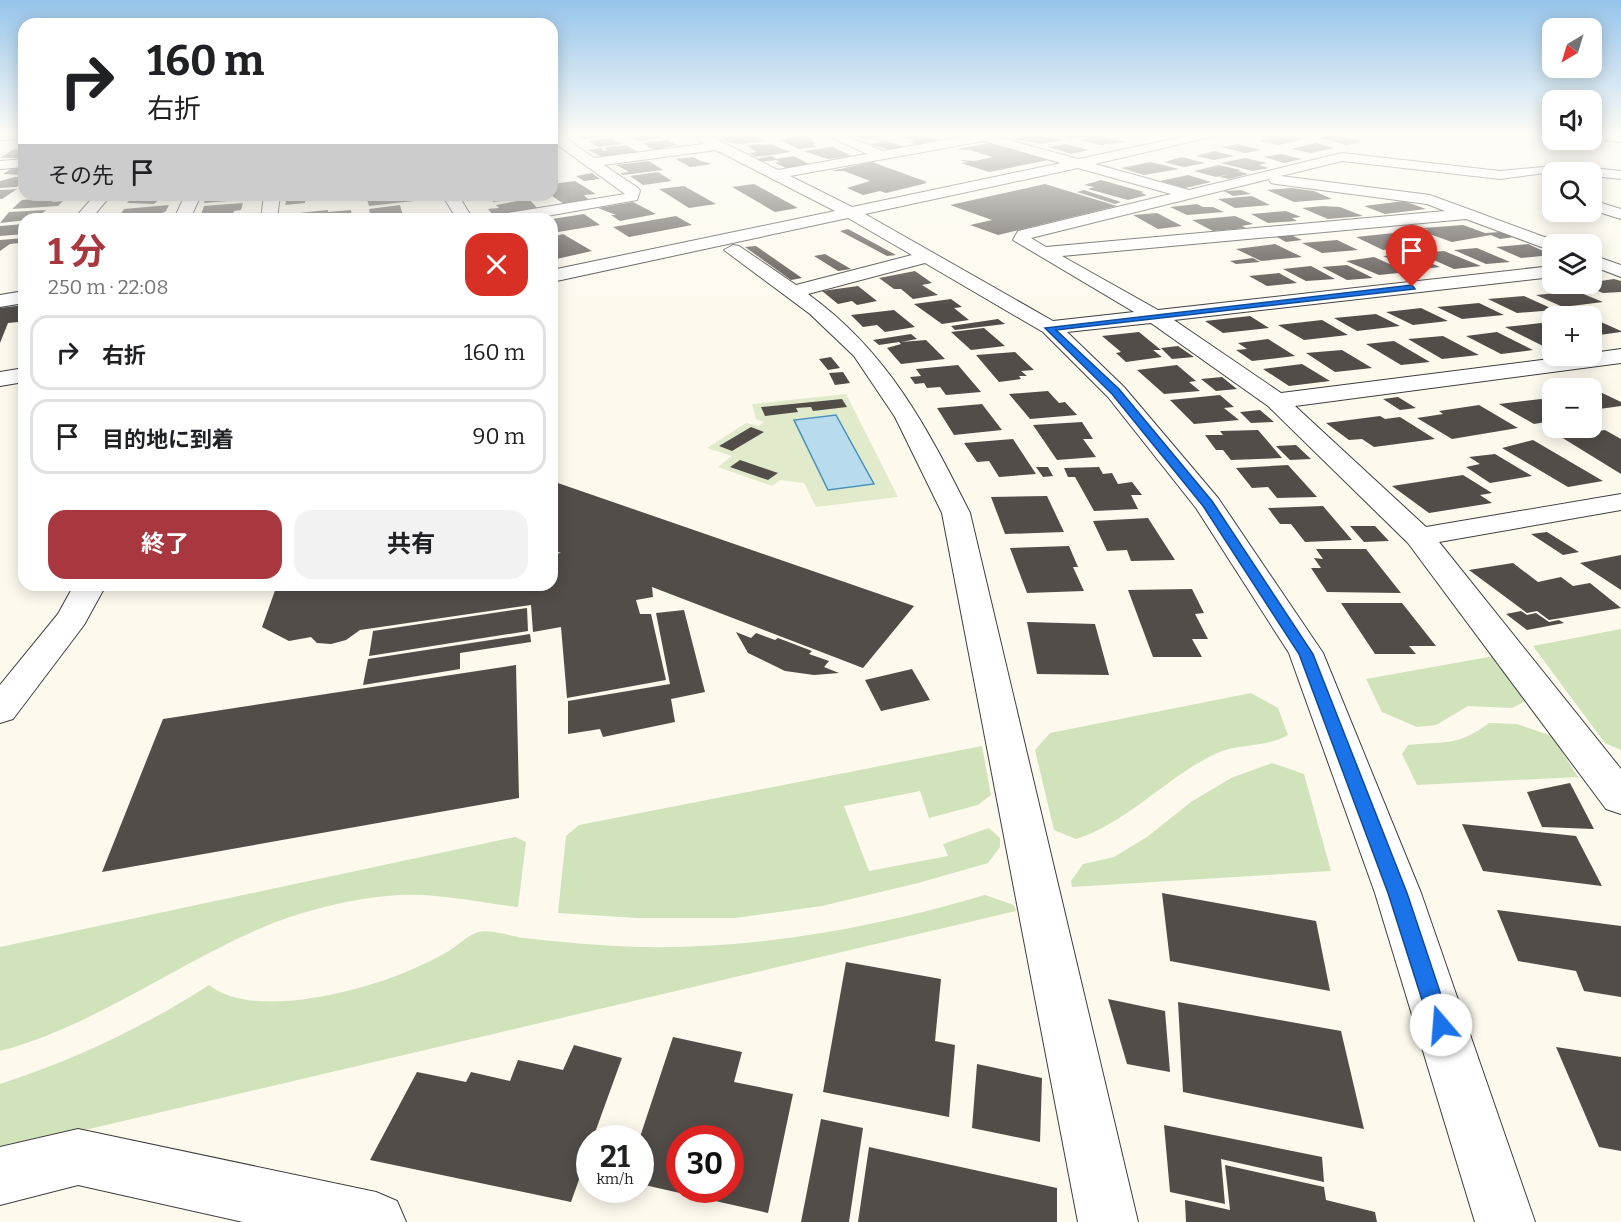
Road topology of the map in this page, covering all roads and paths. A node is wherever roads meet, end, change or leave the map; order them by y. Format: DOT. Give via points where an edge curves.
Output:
graph roads {
  1 [pos="633,191"];
  2 [pos="807,191"];
  3 [pos="953,191"];
  4 [pos="1178,191"];
  5 [pos="1202,191"];
  6 [pos="1359,191"];
  7 [pos="1189,194"];
  8 [pos="98,201"];
  9 [pos="1602,208"];
  10 [pos="87,213"];
  11 [pos="537,213"];
  12 [pos="852,213"];
  13 [pos="1467,214"];
  14 [pos="1621,214"];
  15 [pos="1542,242"];
  16 [pos="733,250"];
  17 [pos="1045,252"];
  18 [pos="930,256"];
  19 [pos="1542,272"];
  20 [pos="558,275"];
  21 [pos="792,292"];
  22 [pos="1155,316"];
  23 [pos="1050,328"];
  24 [pos="1621,356"];
  25 [pos="18,376"];
  26 [pos="0,379"];
  27 [pos="1276,401"];
  28 [pos="1621,502"];
  29 [pos="1419,537"];
  30 [pos="87,591"];
  31 [pos="0,710"];
  32 [pos="1619,791"];
  33 [pos="0,1176"];
  34 [pos="376,1222"];
  35 [pos="1108,1222"];
  36 [pos="1505,1222"];
  1 -- 11 [label="street" via="632,197"];
  2 -- 12 [label="street"];
  3 -- 12 [label="street"];
  4 -- 7 [label="street"];
  5 -- 7 [label="street"];
  6 -- 13 [label="street" via="1430,200"];
  7 -- 17 [label="street" via="1024,235 1022,240"];
  8 -- 10 [label="street"];
  9 -- 14 [label="street"];
  12 -- 18 [label="street"];
  12 -- 20 [label="street"];
  13 -- 15 [label="street"];
  13 -- 17 [label="street"];
  16 -- 21 [label="street"];
  17 -- 22 [label="street"];
  18 -- 21 [label="street"];
  18 -- 23 [label="street"];
  19 -- 22 [label="street"];
  21 -- 35 [label="street" via="844,332 878,374 913,425 956,513"];
  22 -- 23 [label="street"];
  22 -- 27 [label="street"];
  23 -- 36 [label="street" via="1116,392 1208,504 1306,654 1398,893"];
  24 -- 27 [label="street"];
  25 -- 26 [label="street"];
  27 -- 29 [label="street"];
  28 -- 29 [label="street"];
  29 -- 32 [label="street"];
  30 -- 31 [label="street" via="72,618"];
  33 -- 34 [label="street" via="78,1157"];
}
